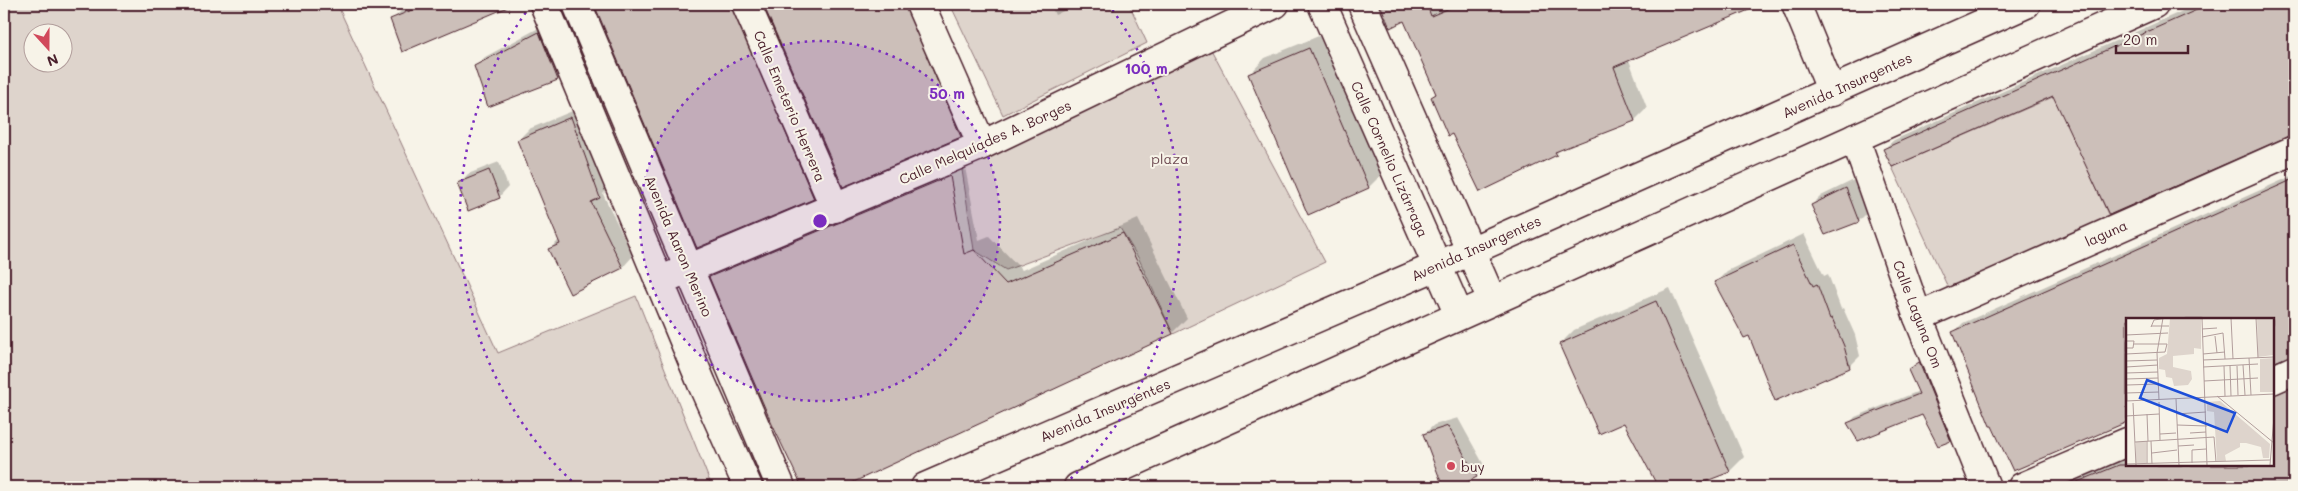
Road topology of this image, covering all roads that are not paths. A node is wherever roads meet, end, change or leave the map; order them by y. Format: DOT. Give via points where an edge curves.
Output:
graph roads {
  1 [pos="544,4"];
  2 [pos="577,4"];
  3 [pos="746,4"];
  4 [pos="920,4"];
  5 [pos="1275,4"];
  6 [pos="1322,4"];
  7 [pos="1362,4"];
  8 [pos="1796,4"];
  9 [pos="2026,4"];
  10 [pos="2154,4"];
  11 [pos="1832,92"];
  12 [pos="1855,138"];
  13 [pos="982,145"];
  14 [pos="2294,150"];
  15 [pos="835,208"];
  16 [pos="1470,251"];
  17 [pos="1437,266"];
  18 [pos="689,269"];
  19 [pos="660,281"];
  20 [pos="1492,300"];
  21 [pos="1458,314"];
  22 [pos="1918,317"];
  23 [pos="731,370"];
  24 [pos="2294,370"];
  25 [pos="2273,380"];
  26 [pos="702,384"];
  27 [pos="2126,442"];
  28 [pos="748,487"];
  29 [pos="781,487"];
  30 [pos="925,487"];
  31 [pos="1078,487"];
  32 [pos="1986,487"];
  33 [pos="2022,487"];
  1 -- 19 [label="main road"];
  2 -- 18 [label="main road, Avenida Aaron Merino"];
  3 -- 15 [label="main road, Calle Emeterio Herrera"];
  4 -- 13 [label="main road"];
  5 -- 13 [label="main road, Calle Melquíades A. Borges"];
  6 -- 17 [label="main road, Calle Cornelio Lizárraga"];
  7 -- 16 [label="main road"];
  8 -- 11 [label="main road"];
  9 -- 11 [label="main road, Avenida Insurgentes"];
  10 -- 12 [label="main road"];
  11 -- 16 [label="main road, Avenida Insurgentes"];
  12 -- 20 [label="main road"];
  12 -- 22 [label="main road, Calle Laguna Om"];
  13 -- 15 [label="main road, Calle Melquíades A. Borges"];
  14 -- 22 [label="main road, laguna"];
  15 -- 18 [label="main road, Calle Melquíades A. Borges"];
  16 -- 17 [label="main road, Avenida Insurgentes"];
  16 -- 20 [label="main road"];
  17 -- 21 [label="main road, Calle Cornelio Lizárraga"];
  17 -- 30 [label="main road, Avenida Insurgentes"];
  18 -- 19 [label="main road, Calle Melquíades A. Borges"];
  18 -- 23 [label="main road, Avenida Aaron Merino"];
  19 -- 26 [label="main road"];
  20 -- 21 [label="main road"];
  21 -- 31 [label="main road"];
  22 -- 32 [label="main road, Calle Laguna Om"];
  23 -- 26 [label="main road"];
  23 -- 29 [label="main road, Avenida Aaron Merino"];
  24 -- 25 [label="main road"];
  26 -- 28 [label="main road"];
  27 -- 33 [label="main road"];
}
